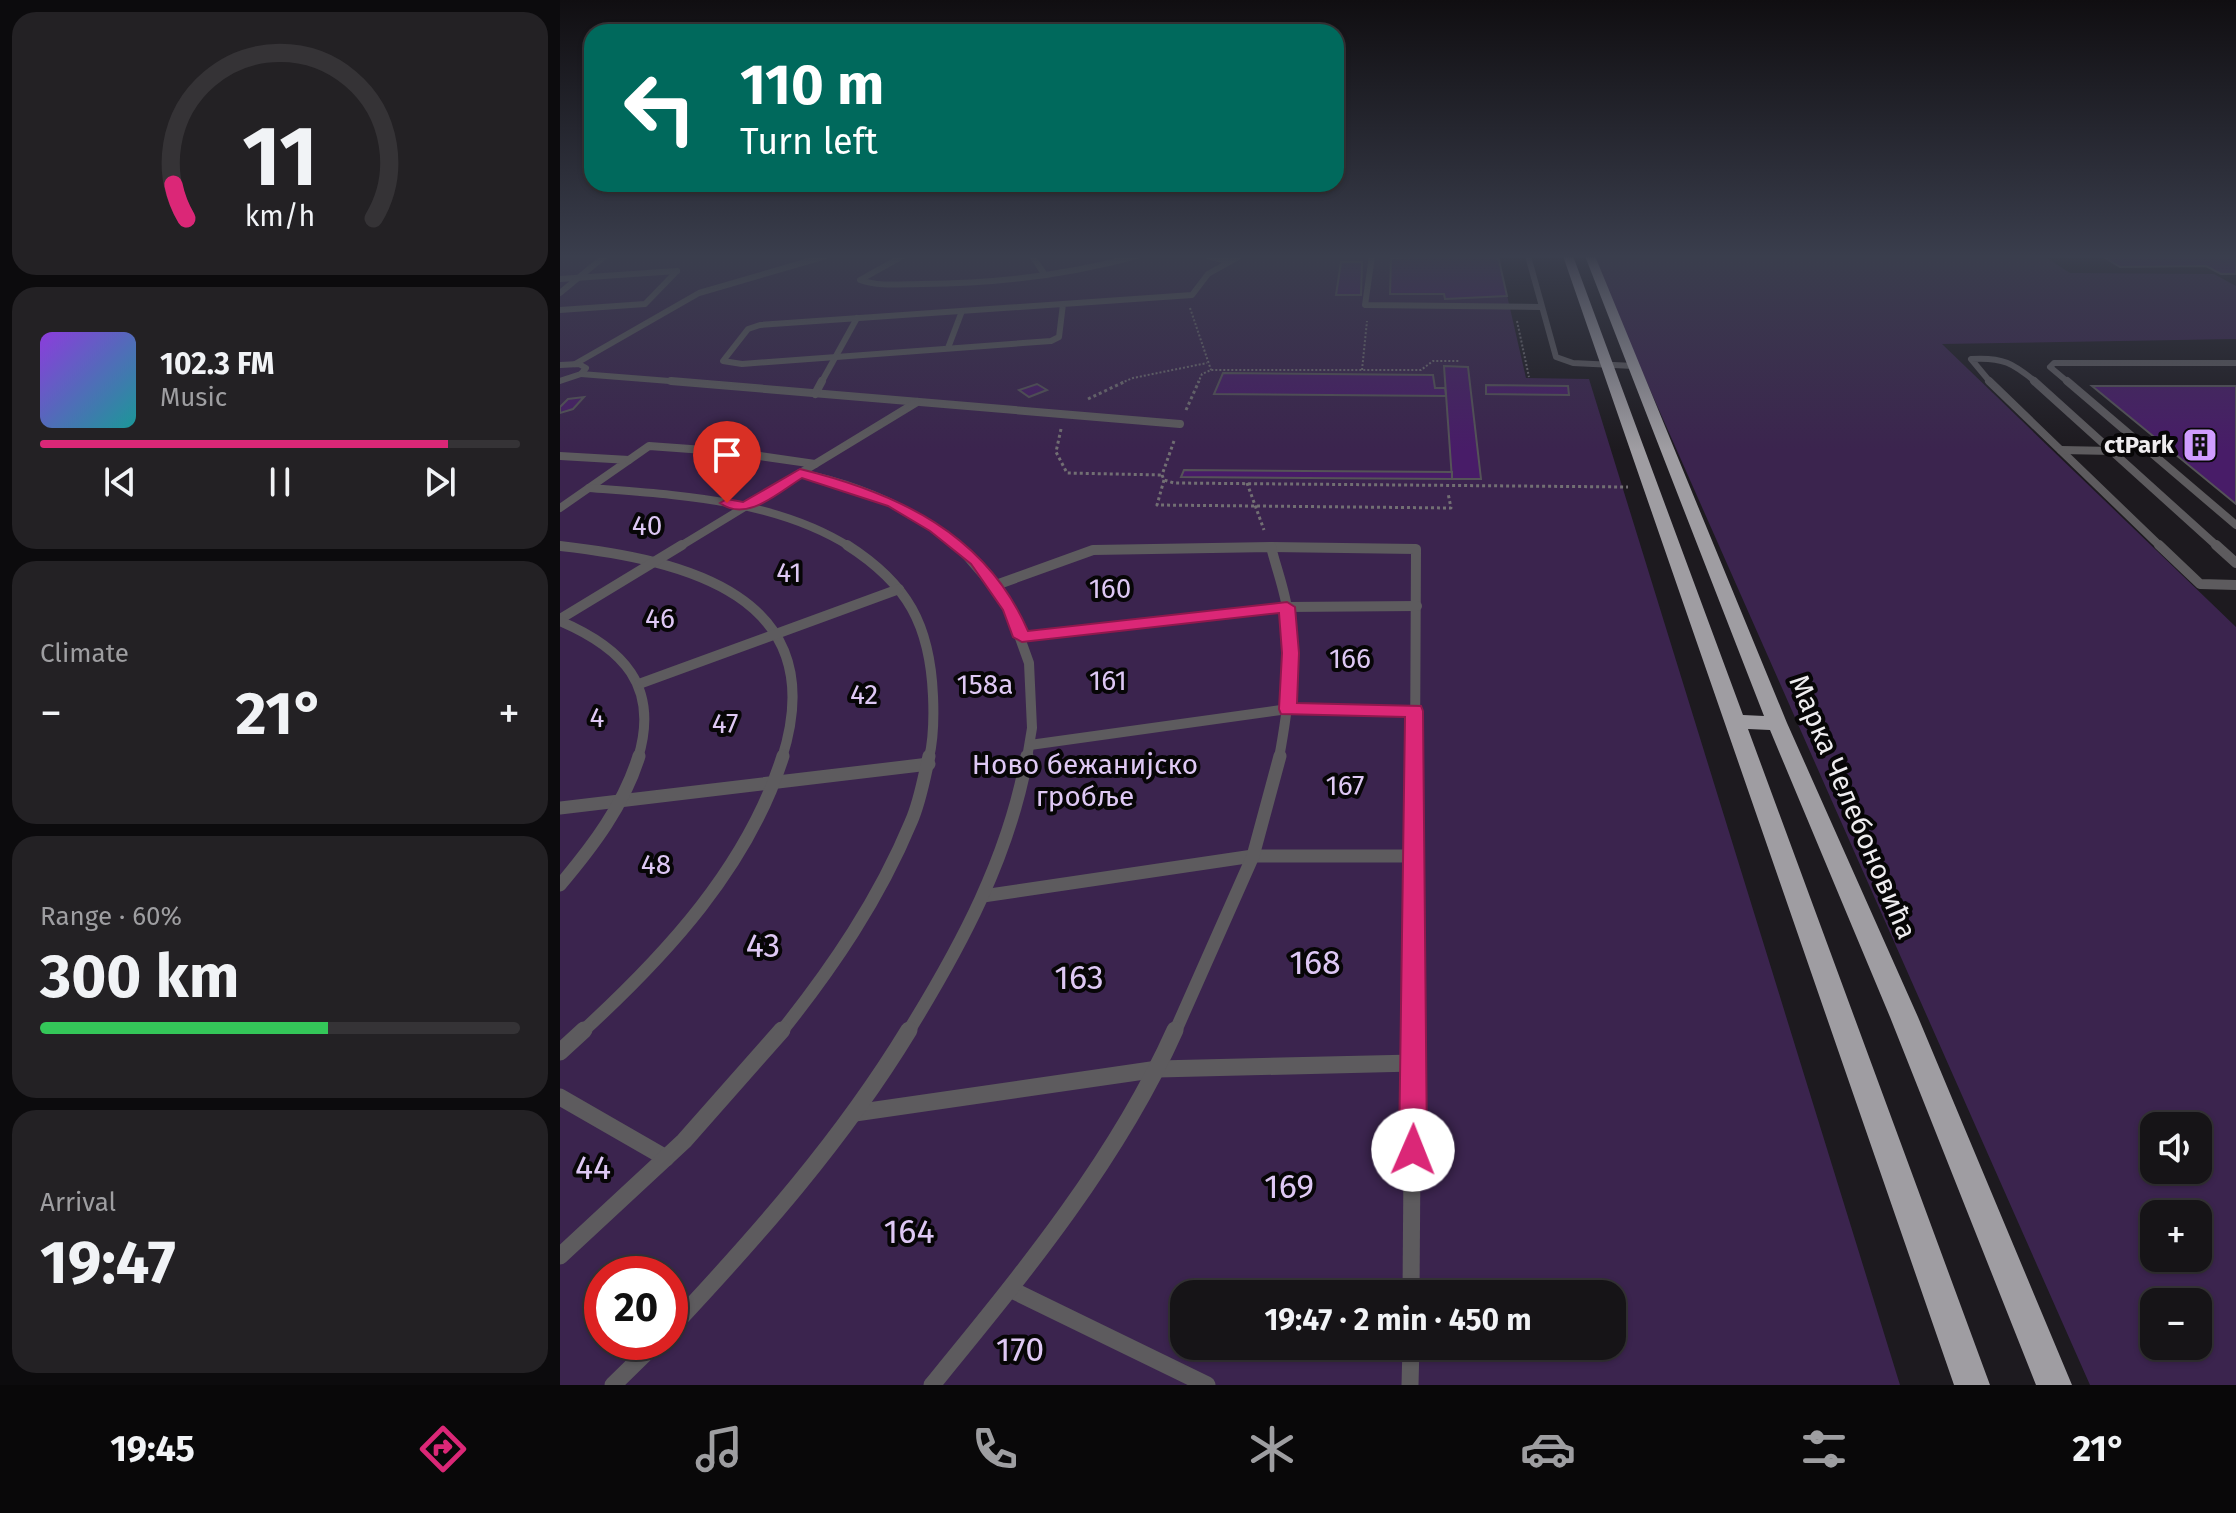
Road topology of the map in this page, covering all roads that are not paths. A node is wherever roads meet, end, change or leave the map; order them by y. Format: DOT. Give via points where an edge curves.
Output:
graph roads {
  1 [pos="651,321"];
  2 [pos="827,321"];
  3 [pos="856,321"];
  4 [pos="958,321"];
  5 [pos="1060,321"];
  6 [pos="1545,321"];
  7 [pos="1590,321"];
  8 [pos="1616,321"];
  9 [pos="948,348"];
  10 [pos="836,357"];
  11 [pos="2236,363"];
  12 [pos="575,364"];
  13 [pos="560,365"];
  14 [pos="1606,366"];
  15 [pos="1634,366"];
  16 [pos="581,374"];
  17 [pos="560,381"];
  18 [pos="815,394"];
  19 [pos="917,402"];
  20 [pos="1180,424"];
  21 [pos="2061,450"];
  22 [pos="2113,451"];
  23 [pos="560,456"];
  24 [pos="629,460"];
  25 [pos="815,464"];
  26 [pos="800,473"];
  27 [pos="589,488"];
  28 [pos="745,506"];
  29 [pos="560,508"];
  30 [pos="2236,525"];
  31 [pos="560,546"];
  32 [pos="1271,547"];
  33 [pos="656,560"];
  34 [pos="2236,563"];
  35 [pos="996,585"];
  36 [pos="2236,585"];
  37 [pos="899,589"];
  38 [pos="1417,606"];
  39 [pos="1287,607"];
  40 [pos="560,620"];
  41 [pos="775,634"];
  42 [pos="1022,637"];
  43 [pos="639,684"];
  44 [pos="1288,709"];
  45 [pos="1414,711"];
  46 [pos="1735,722"];
  47 [pos="1777,723"];
  48 [pos="1030,745"];
  49 [pos="929,764"];
  50 [pos="775,780"];
  51 [pos="622,800"];
  52 [pos="560,808"];
  53 [pos="1253,856"];
  54 [pos="1415,856"];
  55 [pos="560,885"];
  56 [pos="983,896"];
  57 [pos="560,1052"];
  58 [pos="1414,1063"];
  59 [pos="1158,1069"];
  60 [pos="560,1097"];
  61 [pos="855,1113"];
  62 [pos="666,1158"];
  63 [pos="560,1256"];
  64 [pos="1411,1280"];
  65 [pos="1010,1289"];
  66 [pos="688,1309"];
  67 [pos="639,1360"];
  68 [pos="1411,1360"];
  69 [pos="613,1385"];
  70 [pos="932,1385"];
  71 [pos="1207,1385"];
  72 [pos="1410,1385"];
  73 [pos="1972,1385"];
  74 [pos="2054,1385"];
  1 -- 12 [label="lane"];
  2 -- 10 [label="lane" via="753,327 723,361"];
  3 -- 10 [label="lane"];
  4 -- 9 [label="lane"];
  5 -- 9 [label="lane" via="1056,339"];
  6 -- 14 [label="lane" via="1556,357"];
  7 -- 14 [label="main road"];
  8 -- 15 [label="main road, Марка Челебоновића"];
  9 -- 10 [label="lane"];
  10 -- 18 [label="lane"];
  11 -- 30 [label="lane" via="2050,367"];
  12 -- 13 [label="lane"];
  12 -- 16 [label="lane" via="586,368"];
  14 -- 15 [label="lane"];
  14 -- 46 [label="main road"];
  15 -- 47 [label="main road, Марка Челебоновића"];
  16 -- 17 [label="lane"];
  16 -- 18 [label="lane"];
  18 -- 19 [label="lane"];
  19 -- 20 [label="lane"];
  19 -- 25 [label="lane"];
  21 -- 22 [label="lane"];
  21 -- 22 [label="lane" via="1971,359 2016,365"];
  21 -- 36 [label="lane" via="2200,584"];
  22 -- 34 [label="lane"];
  23 -- 24 [label="lane"];
  24 -- 25 [label="lane" via="649,446"];
  24 -- 27 [label="lane"];
  25 -- 26 [label="lane"];
  26 -- 28 [label="lane"];
  26 -- 35 [label="lane" via="914,515 953,540"];
  27 -- 28 [label="lane"];
  27 -- 29 [label="lane"];
  28 -- 33 [label="lane"];
  28 -- 37 [label="lane" via="847,544"];
  31 -- 33 [label="lane"];
  32 -- 35 [label="lane" via="1093,550"];
  32 -- 38 [label="lane" via="1416,549"];
  32 -- 39 [label="lane"];
  33 -- 40 [label="lane"];
  33 -- 41 [label="lane" via="726,587"];
  35 -- 42 [label="lane"];
  37 -- 41 [label="lane"];
  37 -- 49 [label="lane" via="920,624 935,681"];
  38 -- 39 [label="lane"];
  38 -- 45 [label="lane"];
  39 -- 42 [label="lane"];
  39 -- 44 [label="lane"];
  40 -- 43 [label="lane" via="620,656"];
  41 -- 43 [label="lane"];
  41 -- 50 [label="lane" via="789,668 792,695 789,734"];
  42 -- 48 [label="lane" via="1031,676"];
  43 -- 51 [label="lane" via="645,715 641,754"];
  44 -- 45 [label="lane"];
  44 -- 48 [label="lane"];
  44 -- 53 [label="lane"];
  45 -- 54 [label="lane"];
  46 -- 47 [label="main road"];
  46 -- 73 [label="main road"];
  47 -- 74 [label="main road, Марка Челебоновића"];
  48 -- 56 [label="lane" via="1015,816"];
  49 -- 50 [label="lane"];
  49 -- 62 [label="lane" via="893,865 855,931 765,1051"];
  50 -- 51 [label="lane"];
  50 -- 57 [label="lane" via="746,842 697,913 625,994"];
  51 -- 52 [label="lane"];
  51 -- 55 [label="lane"];
  53 -- 54 [label="lane"];
  53 -- 56 [label="lane"];
  53 -- 59 [label="lane"];
  54 -- 58 [label="lane"];
  56 -- 61 [label="lane" via="938,984"];
  58 -- 59 [label="lane"];
  58 -- 64 [label="lane"];
  59 -- 61 [label="lane"];
  59 -- 65 [label="lane" via="1101,1162"];
  60 -- 62 [label="lane"];
  61 -- 66 [label="lane"];
  62 -- 63 [label="lane"];
  65 -- 70 [label="lane"];
  65 -- 71 [label="lane"];
  67 -- 69 [label="lane"];
  68 -- 72 [label="lane"];
}
